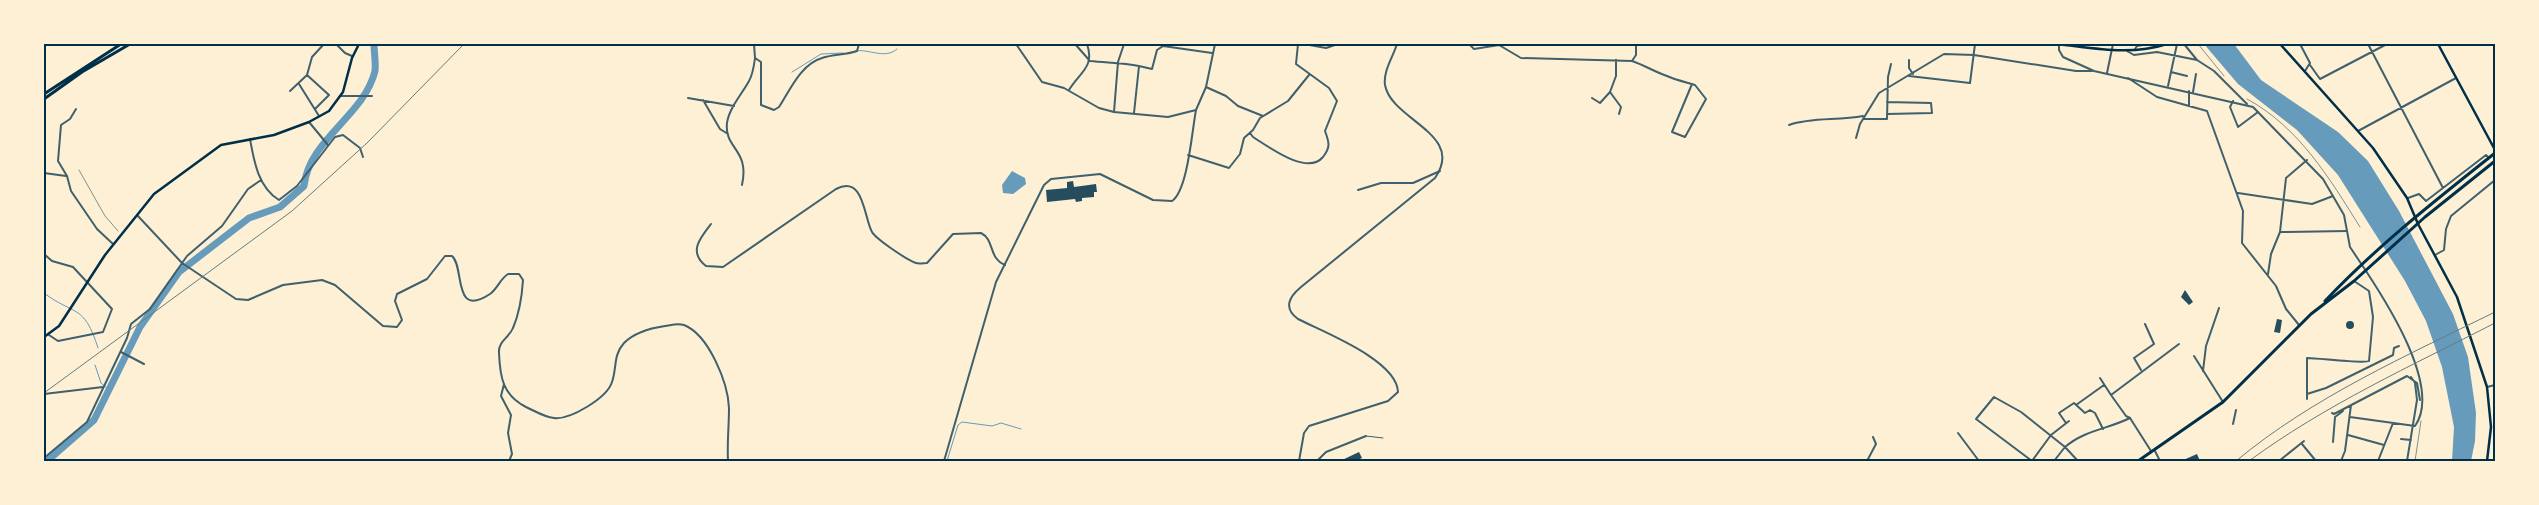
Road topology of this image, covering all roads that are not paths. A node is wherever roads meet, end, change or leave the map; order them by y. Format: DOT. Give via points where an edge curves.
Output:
graph roads {
  1 [pos="121,44"];
  2 [pos="130,44"];
  3 [pos="324,44"];
  4 [pos="336,44"];
  5 [pos="359,44"];
  6 [pos="754,44"];
  7 [pos="859,44"];
  8 [pos="1016,44"];
  9 [pos="1075,44"];
  10 [pos="1087,44"];
  11 [pos="1124,44"];
  12 [pos="1215,44"];
  13 [pos="1298,44"];
  14 [pos="1304,44"];
  15 [pos="1338,44"];
  16 [pos="1397,44"];
  17 [pos="1469,44"];
  18 [pos="1636,44"];
  19 [pos="1975,44"];
  20 [pos="2058,44"];
  21 [pos="2113,44"];
  22 [pos="2149,44"];
  23 [pos="2166,44"];
  24 [pos="2177,44"];
  25 [pos="2184,44"];
  26 [pos="2280,44"];
  27 [pos="2300,44"];
  28 [pos="2368,44"];
  29 [pos="2387,44"];
  30 [pos="2438,44"];
  31 [pos="2112,50"];
  32 [pos="2127,51"];
  33 [pos="2134,51"];
  34 [pos="2372,52"];
  35 [pos="1212,53"];
  36 [pos="1974,55"];
  37 [pos="353,56"];
  38 [pos="2174,56"];
  39 [pos="755,58"];
  40 [pos="1616,60"];
  41 [pos="1910,60"];
  42 [pos="2197,60"];
  43 [pos="1090,61"];
  44 [pos="1632,61"];
  45 [pos="1118,62"];
  46 [pos="1891,64"];
  47 [pos="2310,65"];
  48 [pos="1139,66"];
  49 [pos="2094,71"];
  50 [pos="2305,71"];
  51 [pos="2171,72"];
  52 [pos="1913,74"];
  53 [pos="2107,74"];
  54 [pos="2196,74"];
  55 [pos="307,75"];
  56 [pos="1309,75"];
  57 [pos="1908,76"];
  58 [pos="2187,76"];
  59 [pos="2128,78"];
  60 [pos="2456,78"];
  61 [pos="299,84"];
  62 [pos="1692,84"];
  63 [pos="2168,86"];
  64 [pos="1206,87"];
  65 [pos="1889,87"];
  66 [pos="1069,90"];
  67 [pos="290,91"];
  68 [pos="2189,91"];
  69 [pos="1610,92"];
  70 [pos="2193,92"];
  71 [pos="44,94"];
  72 [pos="341,96"];
  73 [pos="372,96"];
  74 [pos="688,98"];
  75 [pos="1592,98"];
  76 [pos="44,100"];
  77 [pos="703,100"];
  78 [pos="2233,101"];
  79 [pos="1887,102"];
  80 [pos="2247,104"];
  81 [pos="734,106"];
  82 [pos="2189,106"];
  83 [pos="2401,108"];
  84 [pos="76,109"];
  85 [pos="314,109"];
  86 [pos="1196,110"];
  87 [pos="1114,112"];
  88 [pos="2258,112"];
  89 [pos="1134,114"];
  90 [pos="1619,114"];
  91 [pos="1887,114"];
  92 [pos="1263,116"];
  93 [pos="319,117"];
  94 [pos="1863,117"];
  95 [pos="309,122"];
  96 [pos="1788,125"];
  97 [pos="2358,131"];
  98 [pos="1250,133"];
  99 [pos="728,134"];
  100 [pos="1856,138"];
  101 [pos="250,139"];
  102 [pos="328,146"];
  103 [pos="2495,152"];
  104 [pos="1188,155"];
  105 [pos="363,157"];
  106 [pos="2489,158"];
  107 [pos="2307,160"];
  108 [pos="2495,161"];
  109 [pos="1440,171"];
  110 [pos="44,173"];
  111 [pos="67,176"];
  112 [pos="261,180"];
  113 [pos="2495,180"];
  114 [pos="742,185"];
  115 [pos="2443,188"];
  116 [pos="1358,190"];
  117 [pos="2238,193"];
  118 [pos="2334,196"];
  119 [pos="2407,198"];
  120 [pos="2283,200"];
  121 [pos="136,214"];
  122 [pos="2413,218"];
  123 [pos="711,224"];
  124 [pos="2417,225"];
  125 [pos="2348,231"];
  126 [pos="2280,232"];
  127 [pos="113,244"];
  128 [pos="44,254"];
  129 [pos="2435,255"];
  130 [pos="182,263"];
  131 [pos="2362,263"];
  132 [pos="1004,266"];
  133 [pos="2367,270"];
  134 [pos="2268,274"];
  135 [pos="88,281"];
  136 [pos="2354,281"];
  137 [pos="2319,307"];
  138 [pos="2219,308"];
  139 [pos="2145,324"];
  140 [pos="2297,327"];
  141 [pos="49,334"];
  142 [pos="44,337"];
  143 [pos="2178,344"];
  144 [pos="2399,346"];
  145 [pos="120,352"];
  146 [pos="2194,356"];
  147 [pos="144,364"];
  148 [pos="2141,370"];
  149 [pos="2203,371"];
  150 [pos="2411,377"];
  151 [pos="2100,378"];
  152 [pos="504,383"];
  153 [pos="2495,384"];
  154 [pos="2104,385"];
  155 [pos="103,387"];
  156 [pos="2487,387"];
  157 [pos="44,394"];
  158 [pos="2307,394"];
  159 [pos="2111,395"];
  160 [pos="2307,399"];
  161 [pos="2223,402"];
  162 [pos="2076,405"];
  163 [pos="2350,405"];
  164 [pos="2345,409"];
  165 [pos="2236,410"];
  166 [pos="2421,410"];
  167 [pos="2332,413"];
  168 [pos="2350,417"];
  169 [pos="2130,418"];
  170 [pos="2393,422"];
  171 [pos="2233,424"];
  172 [pos="2413,426"];
  173 [pos="2491,428"];
  174 [pos="2495,428"];
  175 [pos="2103,429"];
  176 [pos="1958,433"];
  177 [pos="2051,435"];
  178 [pos="2348,435"];
  179 [pos="1366,436"];
  180 [pos="1873,437"];
  181 [pos="1383,438"];
  182 [pos="2401,439"];
  183 [pos="2411,440"];
  184 [pos="2333,442"];
  185 [pos="2384,445"];
  186 [pos="2065,447"];
  187 [pos="2152,450"];
  188 [pos="44,458"];
  189 [pos="509,461"];
  190 [pos="728,461"];
  191 [pos="944,461"];
  192 [pos="1299,461"];
  193 [pos="1317,461"];
  194 [pos="1867,461"];
  195 [pos="1979,461"];
  196 [pos="2032,461"];
  197 [pos="2054,461"];
  198 [pos="2078,461"];
  199 [pos="2138,461"];
  200 [pos="2160,461"];
  201 [pos="2279,461"];
  202 [pos="2314,461"];
  203 [pos="2341,461"];
  204 [pos="2378,461"];
  205 [pos="2407,461"];
  206 [pos="2487,461"];
  1 -- 71 [label="highway"];
  2 -- 76 [label="highway" via="82,72"];
  3 -- 55 [label="street" via="312,57"];
  4 -- 37 [label="street"];
  5 -- 37 [label="main road"];
  6 -- 39 [label="street"];
  7 -- 39 [label="street" via="857,51 818,60 799,76 774,110 761,105 761,62"];
  8 -- 66 [label="street" via="1039,79"];
  9 -- 43 [label="street"];
  10 -- 43 [label="street"];
  11 -- 45 [label="street"];
  12 -- 35 [label="street"];
  13 -- 56 [label="street" via="1296,64"];
  14 -- 15 [label="street" via="1326,48"];
  16 -- 109 [label="street" via="1385,76 1387,94 1437,141 1443,155"];
  17 -- 40 [label="street" via="1474,49 1498,45 1521,58"];
  18 -- 44 [label="street" via="1636,55"];
  19 -- 36 [label="street"];
  20 -- 31 [label="main road"];
  20 -- 49 [label="street" via="2063,57"];
  21 -- 31 [label="street"];
  22 -- 33 [label="street" via="2137,46"];
  23 -- 33 [label="main road"];
  24 -- 38 [label="street"];
  25 -- 42 [label="street"];
  26 -- 50 [label="main road"];
  27 -- 47 [label="street"];
  28 -- 34 [label="street"];
  29 -- 34 [label="street"];
  30 -- 60 [label="main road"];
  31 -- 32 [label="main road"];
  31 -- 53 [label="street"];
  32 -- 33 [label="main road"];
  32 -- 38 [label="street" via="2134,55 2157,52"];
  34 -- 47 [label="street" via="2320,79"];
  34 -- 83 [label="street"];
  35 -- 48 [label="street" via="1163,46 1157,50 1152,69"];
  35 -- 64 [label="street"];
  36 -- 49 [label="street"];
  36 -- 52 [label="street" via="1944,54"];
  36 -- 57 [label="street" via="1970,82"];
  37 -- 72 [label="main road"];
  38 -- 42 [label="street"];
  38 -- 51 [label="street"];
  39 -- 81 [label="street" via="750,80"];
  40 -- 44 [label="street"];
  40 -- 69 [label="street" via="1616,76"];
  41 -- 52 [label="street" via="1909,68"];
  42 -- 80 [label="street" via="2214,71"];
  43 -- 45 [label="street"];
  43 -- 66 [label="street"];
  44 -- 62 [label="street"];
  45 -- 48 [label="street"];
  45 -- 87 [label="street"];
  46 -- 65 [label="street"];
  47 -- 50 [label="street"];
  48 -- 89 [label="street"];
  49 -- 53 [label="street"];
  50 -- 97 [label="main road"];
  51 -- 58 [label="street"];
  51 -- 63 [label="street"];
  52 -- 57 [label="street"];
  53 -- 59 [label="street"];
  54 -- 70 [label="street"];
  55 -- 61 [label="street"];
  55 -- 85 [label="street" via="329,95"];
  56 -- 92 [label="street" via="1288,101"];
  56 -- 98 [label="street" via="1330,88 1337,101 1325,131 1329,147 1322,159 1302,164"];
  57 -- 65 [label="street"];
  59 -- 63 [label="street"];
  59 -- 82 [label="street" via="2156,97"];
  60 -- 83 [label="street"];
  60 -- 103 [label="main road"];
  61 -- 67 [label="street"];
  61 -- 85 [label="street"];
  62 -- 62 [label="street" via="1706,99 1685,137 1672,132"];
  63 -- 68 [label="street"];
  64 -- 86 [label="street"];
  64 -- 92 [label="street"];
  65 -- 79 [label="street"];
  65 -- 94 [label="street" via="1879,93"];
  66 -- 87 [label="street" via="1099,108"];
  68 -- 70 [label="street"];
  68 -- 82 [label="street"];
  69 -- 75 [label="street" via="1600,103"];
  69 -- 90 [label="street" via="1621,107"];
  70 -- 78 [label="street"];
  72 -- 73 [label="street"];
  72 -- 93 [label="main road" via="329,111"];
  74 -- 77 [label="street"];
  77 -- 81 [label="street"];
  77 -- 99 [label="street" via="720,129"];
  78 -- 80 [label="street"];
  78 -- 88 [label="street" via="2230,107 2238,127"];
  79 -- 91 [label="street"];
  79 -- 91 [label="street" via="1931,103 1933,110 1932,113 1917,115"];
  80 -- 88 [label="street"];
  81 -- 99 [label="street" via="728,117"];
  82 -- 117 [label="street" via="2207,110"];
  83 -- 97 [label="street"];
  83 -- 115 [label="street"];
  84 -- 111 [label="street" via="61,125 58,161"];
  85 -- 93 [label="street"];
  86 -- 89 [label="street" via="1168,117"];
  86 -- 104 [label="street"];
  87 -- 89 [label="street"];
  88 -- 107 [label="street"];
  91 -- 94 [label="street" via="1887,119"];
  92 -- 98 [label="street"];
  93 -- 95 [label="main road"];
  94 -- 96 [label="street"];
  94 -- 100 [label="street"];
  95 -- 101 [label="main road" via="274,135"];
  95 -- 102 [label="street"];
  97 -- 119 [label="main road"];
  98 -- 104 [label="street" via="1244,138 1240,154 1228,168"];
  99 -- 114 [label="street" via="744,161"];
  101 -- 112 [label="street"];
  101 -- 121 [label="main road" via="228,142 212,150 162,186"];
  102 -- 105 [label="street" via="335,137 343,134 360,148"];
  102 -- 112 [label="street" via="297,186 278,200"];
  103 -- 106 [label="highway"];
  104 -- 132 [label="street" via="1179,195 1172,201 1153,200 1100,174 1046,182"];
  106 -- 115 [label="street" via="2486,154"];
  106 -- 122 [label="highway"];
  107 -- 118 [label="street"];
  107 -- 120 [label="street" via="2286,178"];
  108 -- 124 [label="highway"];
  109 -- 116 [label="street" via="1413,183 1381,183"];
  109 -- 192 [label="street" via="1436,178 1290,298 1289,309 1295,317 1356,347 1381,365 1398,388 1396,395 1388,401 1309,426 1304,433"];
  110 -- 111 [label="street"];
  111 -- 127 [label="street" via="71,191 97,228"];
  112 -- 130 [label="street" via="248,189 222,226"];
  113 -- 129 [label="street" via="2450,216 2446,245"];
  115 -- 119 [label="street" via="2426,201 2419,194"];
  117 -- 120 [label="street"];
  117 -- 134 [label="street" via="2244,219 2242,243"];
  118 -- 120 [label="street" via="2312,204"];
  118 -- 125 [label="street" via="2344,214"];
  119 -- 122 [label="main road"];
  120 -- 126 [label="street"];
  121 -- 127 [label="main road"];
  121 -- 130 [label="street"];
  122 -- 124 [label="main road"];
  122 -- 131 [label="highway"];
  123 -- 132 [label="street" via="699,240 698,258 706,266 723,267 836,189 848,186 862,200 873,234 916,263 927,263 953,234 981,232 987,238 995,259"];
  124 -- 129 [label="main road"];
  124 -- 133 [label="highway"];
  125 -- 126 [label="street"];
  125 -- 131 [label="street" via="2350,247"];
  126 -- 134 [label="street" via="2270,254"];
  127 -- 135 [label="main road"];
  128 -- 135 [label="street" via="59,264 73,267"];
  129 -- 156 [label="main road" via="2457,297"];
  130 -- 145 [label="street" via="150,309 131,324"];
  130 -- 152 [label="street" via="242,300 283,285 326,281 335,285 378,323 391,328 400,325 402,320 395,301 397,294 427,279 445,256 452,256 457,262 459,285 464,295 471,299 487,296 505,276 515,272 523,284 514,327 499,347"];
  131 -- 133 [label="street"];
  131 -- 137 [label="highway"];
  132 -- 191 [label="street" via="991,297"];
  133 -- 136 [label="highway"];
  133 -- 166 [label="street" via="2395,316 2418,370"];
  134 -- 140 [label="street"];
  135 -- 141 [label="main road" via="68,313"];
  135 -- 141 [label="street" via="112,307 103,332 58,341"];
  136 -- 137 [label="highway"];
  136 -- 158 [label="street" via="2368,291 2373,317 2369,361 2307,358"];
  137 -- 140 [label="highway"];
  138 -- 149 [label="street" via="2206,346"];
  139 -- 148 [label="street" via="2154,344 2134,358"];
  140 -- 161 [label="highway"];
  141 -- 142 [label="main road"];
  143 -- 148 [label="street" via="2144,371"];
  144 -- 158 [label="street" via="2394,348 2393,355"];
  145 -- 147 [label="street"];
  145 -- 155 [label="street"];
  146 -- 149 [label="street"];
  148 -- 159 [label="street"];
  149 -- 161 [label="street"];
  150 -- 163 [label="street" via="2407,376"];
  150 -- 166 [label="street" via="2417,383"];
  150 -- 172 [label="street" via="2417,396"];
  151 -- 154 [label="street"];
  152 -- 189 [label="street" via="501,396 511,415 508,433 512,454"];
  152 -- 190 [label="street" via="515,401 549,418 563,417 588,406 610,387 617,356 630,338 654,327 682,324 707,347 722,377 729,408"];
  153 -- 156 [label="street"];
  154 -- 159 [label="street"];
  154 -- 162 [label="street"];
  155 -- 157 [label="street"];
  155 -- 188 [label="street" via="87,422"];
  156 -- 173 [label="main road"];
  158 -- 160 [label="street"];
  159 -- 169 [label="street"];
  161 -- 187 [label="highway"];
  162 -- 175 [label="street" via="2085,413 2090,410 2095,413"];
  162 -- 177 [label="street" via="2074,403 2059,413 2067,422"];
  163 -- 164 [label="street"];
  163 -- 168 [label="street"];
  164 -- 167 [label="street"];
  164 -- 184 [label="street" via="2335,417"];
  165 -- 171 [label="street"];
  166 -- 172 [label="street" via="2416,426"];
  168 -- 170 [label="street"];
  168 -- 178 [label="street"];
  169 -- 175 [label="street"];
  169 -- 187 [label="street"];
  170 -- 172 [label="street"];
  170 -- 185 [label="street"];
  172 -- 183 [label="street"];
  173 -- 174 [label="street"];
  173 -- 206 [label="main road"];
  175 -- 186 [label="street" via="2079,436"];
  176 -- 195 [label="street"];
  177 -- 186 [label="street"];
  177 -- 196 [label="street"];
  177 -- 196 [label="street" via="1994,397 1976,419"];
  178 -- 185 [label="street"];
  178 -- 203 [label="street"];
  179 -- 181 [label="street"];
  179 -- 193 [label="street" via="1326,452"];
  180 -- 194 [label="street" via="1876,444"];
  182 -- 183 [label="street"];
  183 -- 205 [label="street"];
  185 -- 204 [label="street"];
  186 -- 197 [label="street"];
  186 -- 198 [label="street"];
  187 -- 199 [label="highway"];
  187 -- 200 [label="street"];
  201 -- 202 [label="street" via="2303,442"];
}
